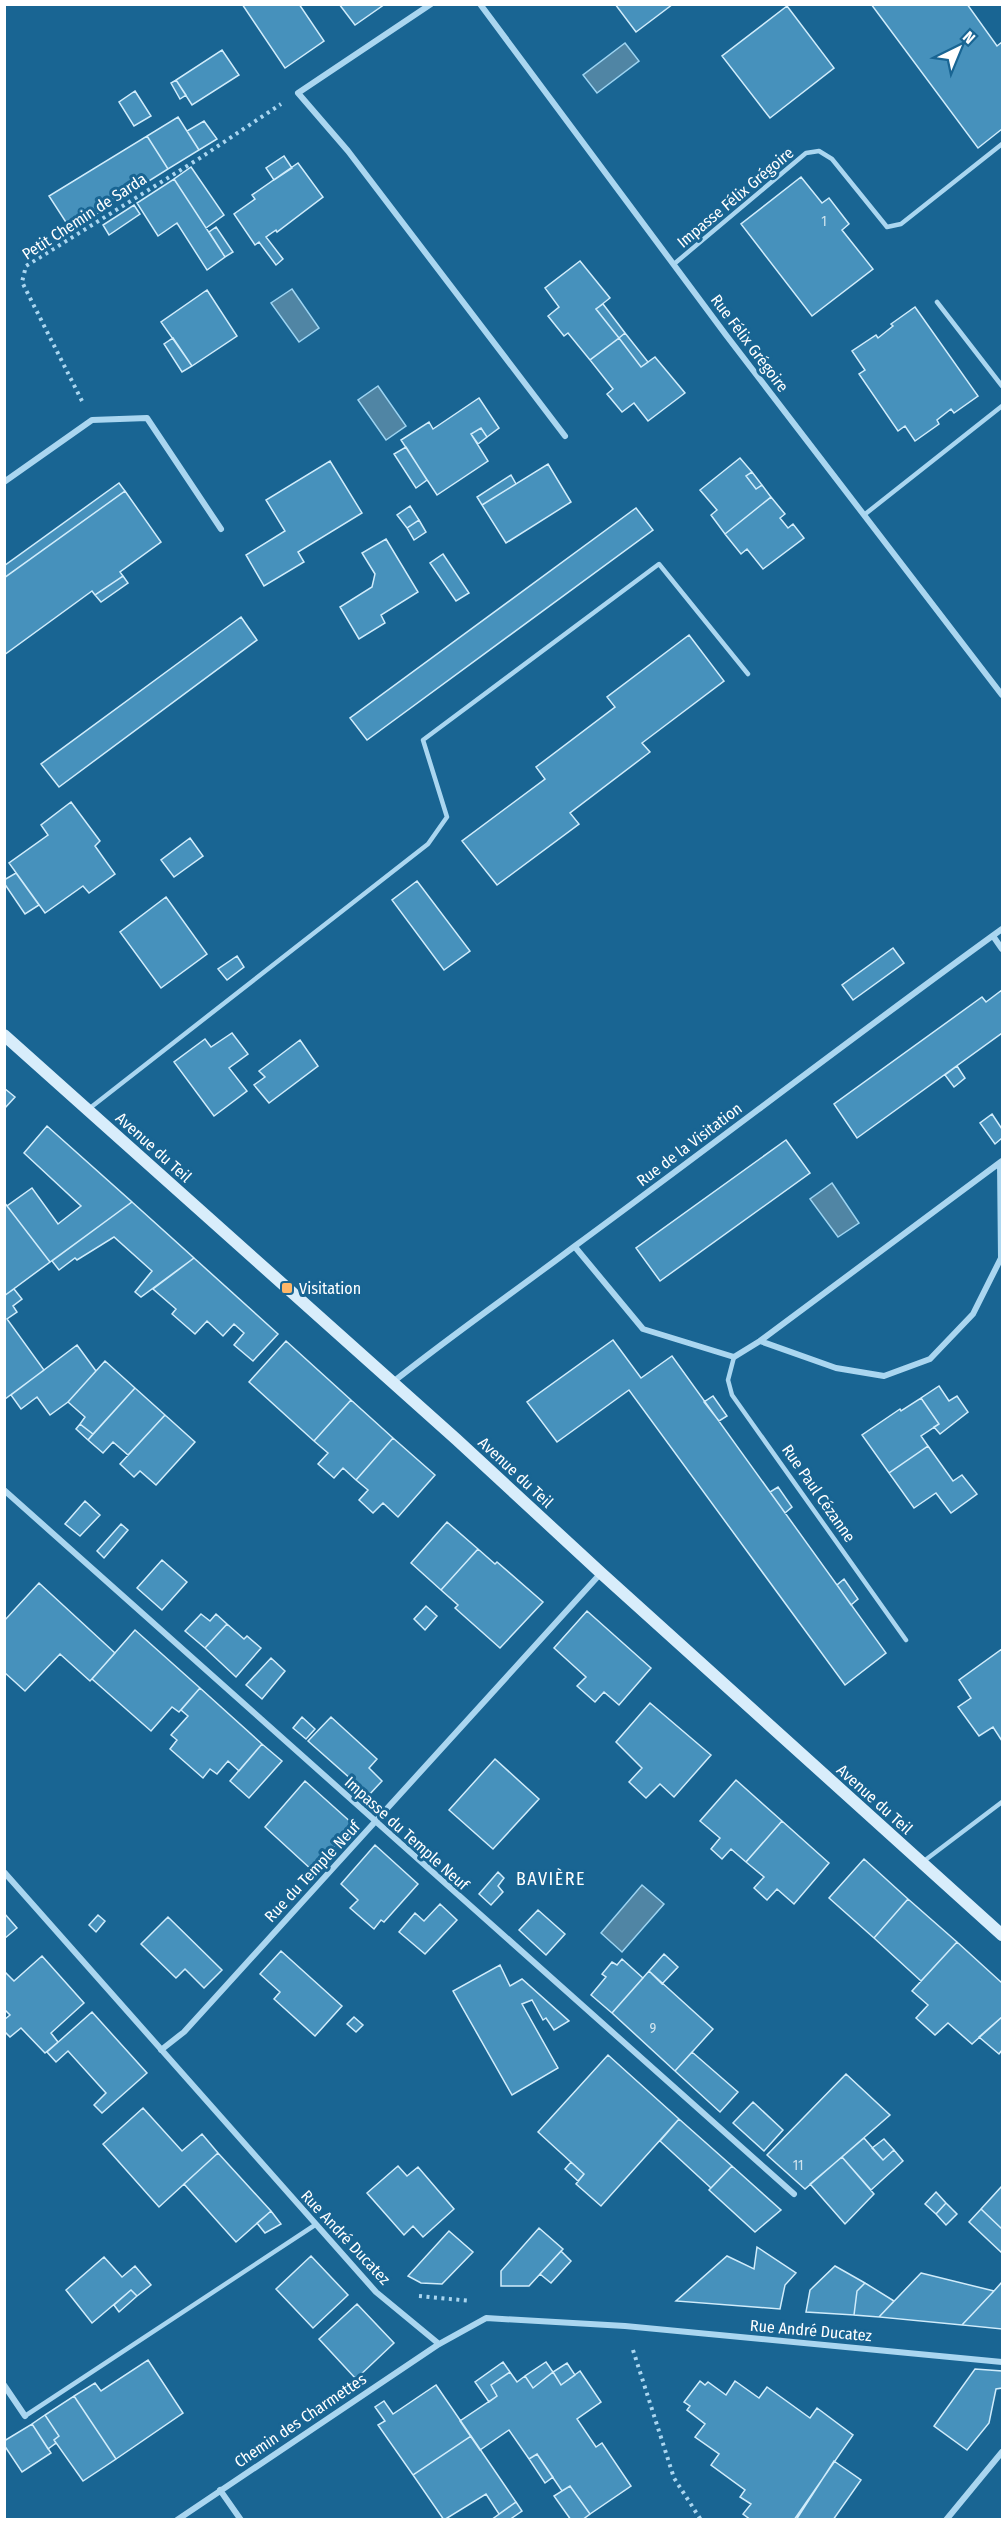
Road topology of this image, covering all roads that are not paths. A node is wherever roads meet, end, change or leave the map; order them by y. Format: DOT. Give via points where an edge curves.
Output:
graph roads {
  1 [pos="431,4"];
  2 [pos="480,4"];
  3 [pos="1002,144"];
  4 [pos="674,264"];
  5 [pos="937,302"];
  6 [pos="1002,386"];
  7 [pos="1002,406"];
  8 [pos="565,436"];
  9 [pos="4,482"];
  10 [pos="864,514"];
  11 [pos="220,529"];
  12 [pos="748,674"];
  13 [pos="1002,695"];
  14 [pos="1002,929"];
  15 [pos="993,936"];
  16 [pos="1002,949"];
  17 [pos="4,1035"];
  18 [pos="88,1110"];
  19 [pos="1001,1162"];
  20 [pos="575,1247"];
  21 [pos="760,1341"];
  22 [pos="734,1357"];
  23 [pos="393,1382"];
  24 [pos="4,1491"];
  25 [pos="601,1573"];
  26 [pos="906,1640"];
  27 [pos="1002,1802"];
  28 [pos="375,1822"];
  29 [pos="922,1863"];
  30 [pos="4,1872"];
  31 [pos="1002,1935"];
  32 [pos="161,2050"];
  33 [pos="794,2194"];
  34 [pos="315,2225"];
  35 [pos="439,2344"];
  36 [pos="1002,2362"];
  37 [pos="4,2385"];
  38 [pos="25,2416"];
  39 [pos="1002,2452"];
  40 [pos="220,2490"];
  41 [pos="177,2520"];
  42 [pos="241,2520"];
  43 [pos="946,2520"];
  1 -- 8 [label="street" via="298,93 348,150"];
  2 -- 4 [label="street, Rue Félix Grégoire"];
  3 -- 4 [label="lane, Impasse Félix Grégoire" via="901,224 887,227 832,159 819,152 806,153"];
  4 -- 10 [label="street, Rue Félix Grégoire"];
  5 -- 6 [label="lane"];
  7 -- 10 [label="lane"];
  9 -- 11 [label="street" via="92,420 147,418"];
  10 -- 13 [label="street, Rue Félix Grégoire"];
  12 -- 18 [label="lane" via="659,564 423,740 447,817 428,844"];
  14 -- 15 [label="street, Rue de la Visitation"];
  15 -- 16 [label="street"];
  15 -- 20 [label="street, Rue de la Visitation"];
  17 -- 18 [label="main road, Avenue du Teil"];
  18 -- 23 [label="main road, Avenue du Teil"];
  19 -- 21 [label="street"];
  19 -- 21 [label="street" via="1001,1258 973,1314 930,1359 884,1376 836,1368"];
  20 -- 22 [label="street" via="643,1329"];
  20 -- 23 [label="street, Rue de la Visitation"];
  21 -- 22 [label="street"];
  22 -- 26 [label="lane, Rue Paul Cézanne" via="728,1380 732,1395"];
  23 -- 25 [label="main road, Avenue du Teil"];
  24 -- 28 [label="street, Impasse du Temple Neuf"];
  25 -- 28 [label="street, Rue du Temple Neuf"];
  25 -- 29 [label="main road, Avenue du Teil"];
  27 -- 29 [label="lane"];
  28 -- 32 [label="street, Rue du Temple Neuf" via="184,2032"];
  28 -- 33 [label="street, Impasse du Temple Neuf"];
  29 -- 31 [label="main road, Avenue du Teil"];
  30 -- 32 [label="street, Rue André Ducatez"];
  32 -- 34 [label="street, Rue André Ducatez"];
  34 -- 35 [label="street, Rue André Ducatez" via="376,2292"];
  34 -- 38 [label="lane"];
  35 -- 36 [label="street, Rue André Ducatez" via="486,2318 625,2326"];
  35 -- 40 [label="street, Chemin des Charmettes"];
  37 -- 38 [label="street"];
  39 -- 43 [label="street"];
  40 -- 41 [label="street, Chemin des Charmettes"];
  40 -- 42 [label="street"];
}
